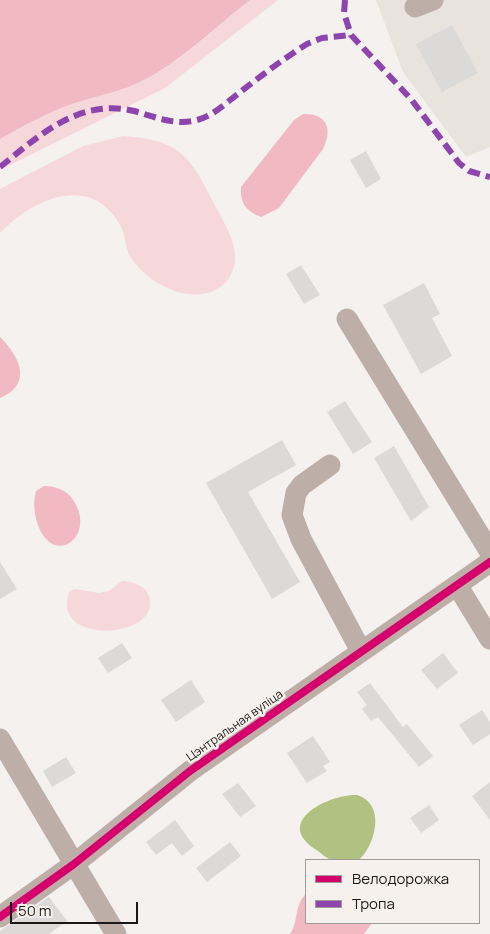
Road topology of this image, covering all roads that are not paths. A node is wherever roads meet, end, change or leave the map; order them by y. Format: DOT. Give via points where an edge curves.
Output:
graph roads {
  1 [pos="347,318"];
  2 [pos="330,465"];
  3 [pos="490,552"];
  4 [pos="490,562"];
  5 [pos="457,585"];
  6 [pos="490,639"];
  7 [pos="362,651"];
  8 [pos="0,739"];
  9 [pos="74,864"];
  10 [pos="0,917"];
  11 [pos="116,934"];
  1 -- 3 [label="street"];
  2 -- 7 [label="street" via="302,485 296,493 292,515 300,539"];
  4 -- 5 [label="street, Цэнтральная вуліца"];
  5 -- 6 [label="street"];
  5 -- 7 [label="street, Цэнтральная вуліца"];
  7 -- 9 [label="street, Цэнтральная вуліца" via="190,771"];
  8 -- 9 [label="street"];
  9 -- 10 [label="street, Цэнтральная вуліца"];
  9 -- 11 [label="street"];
}
